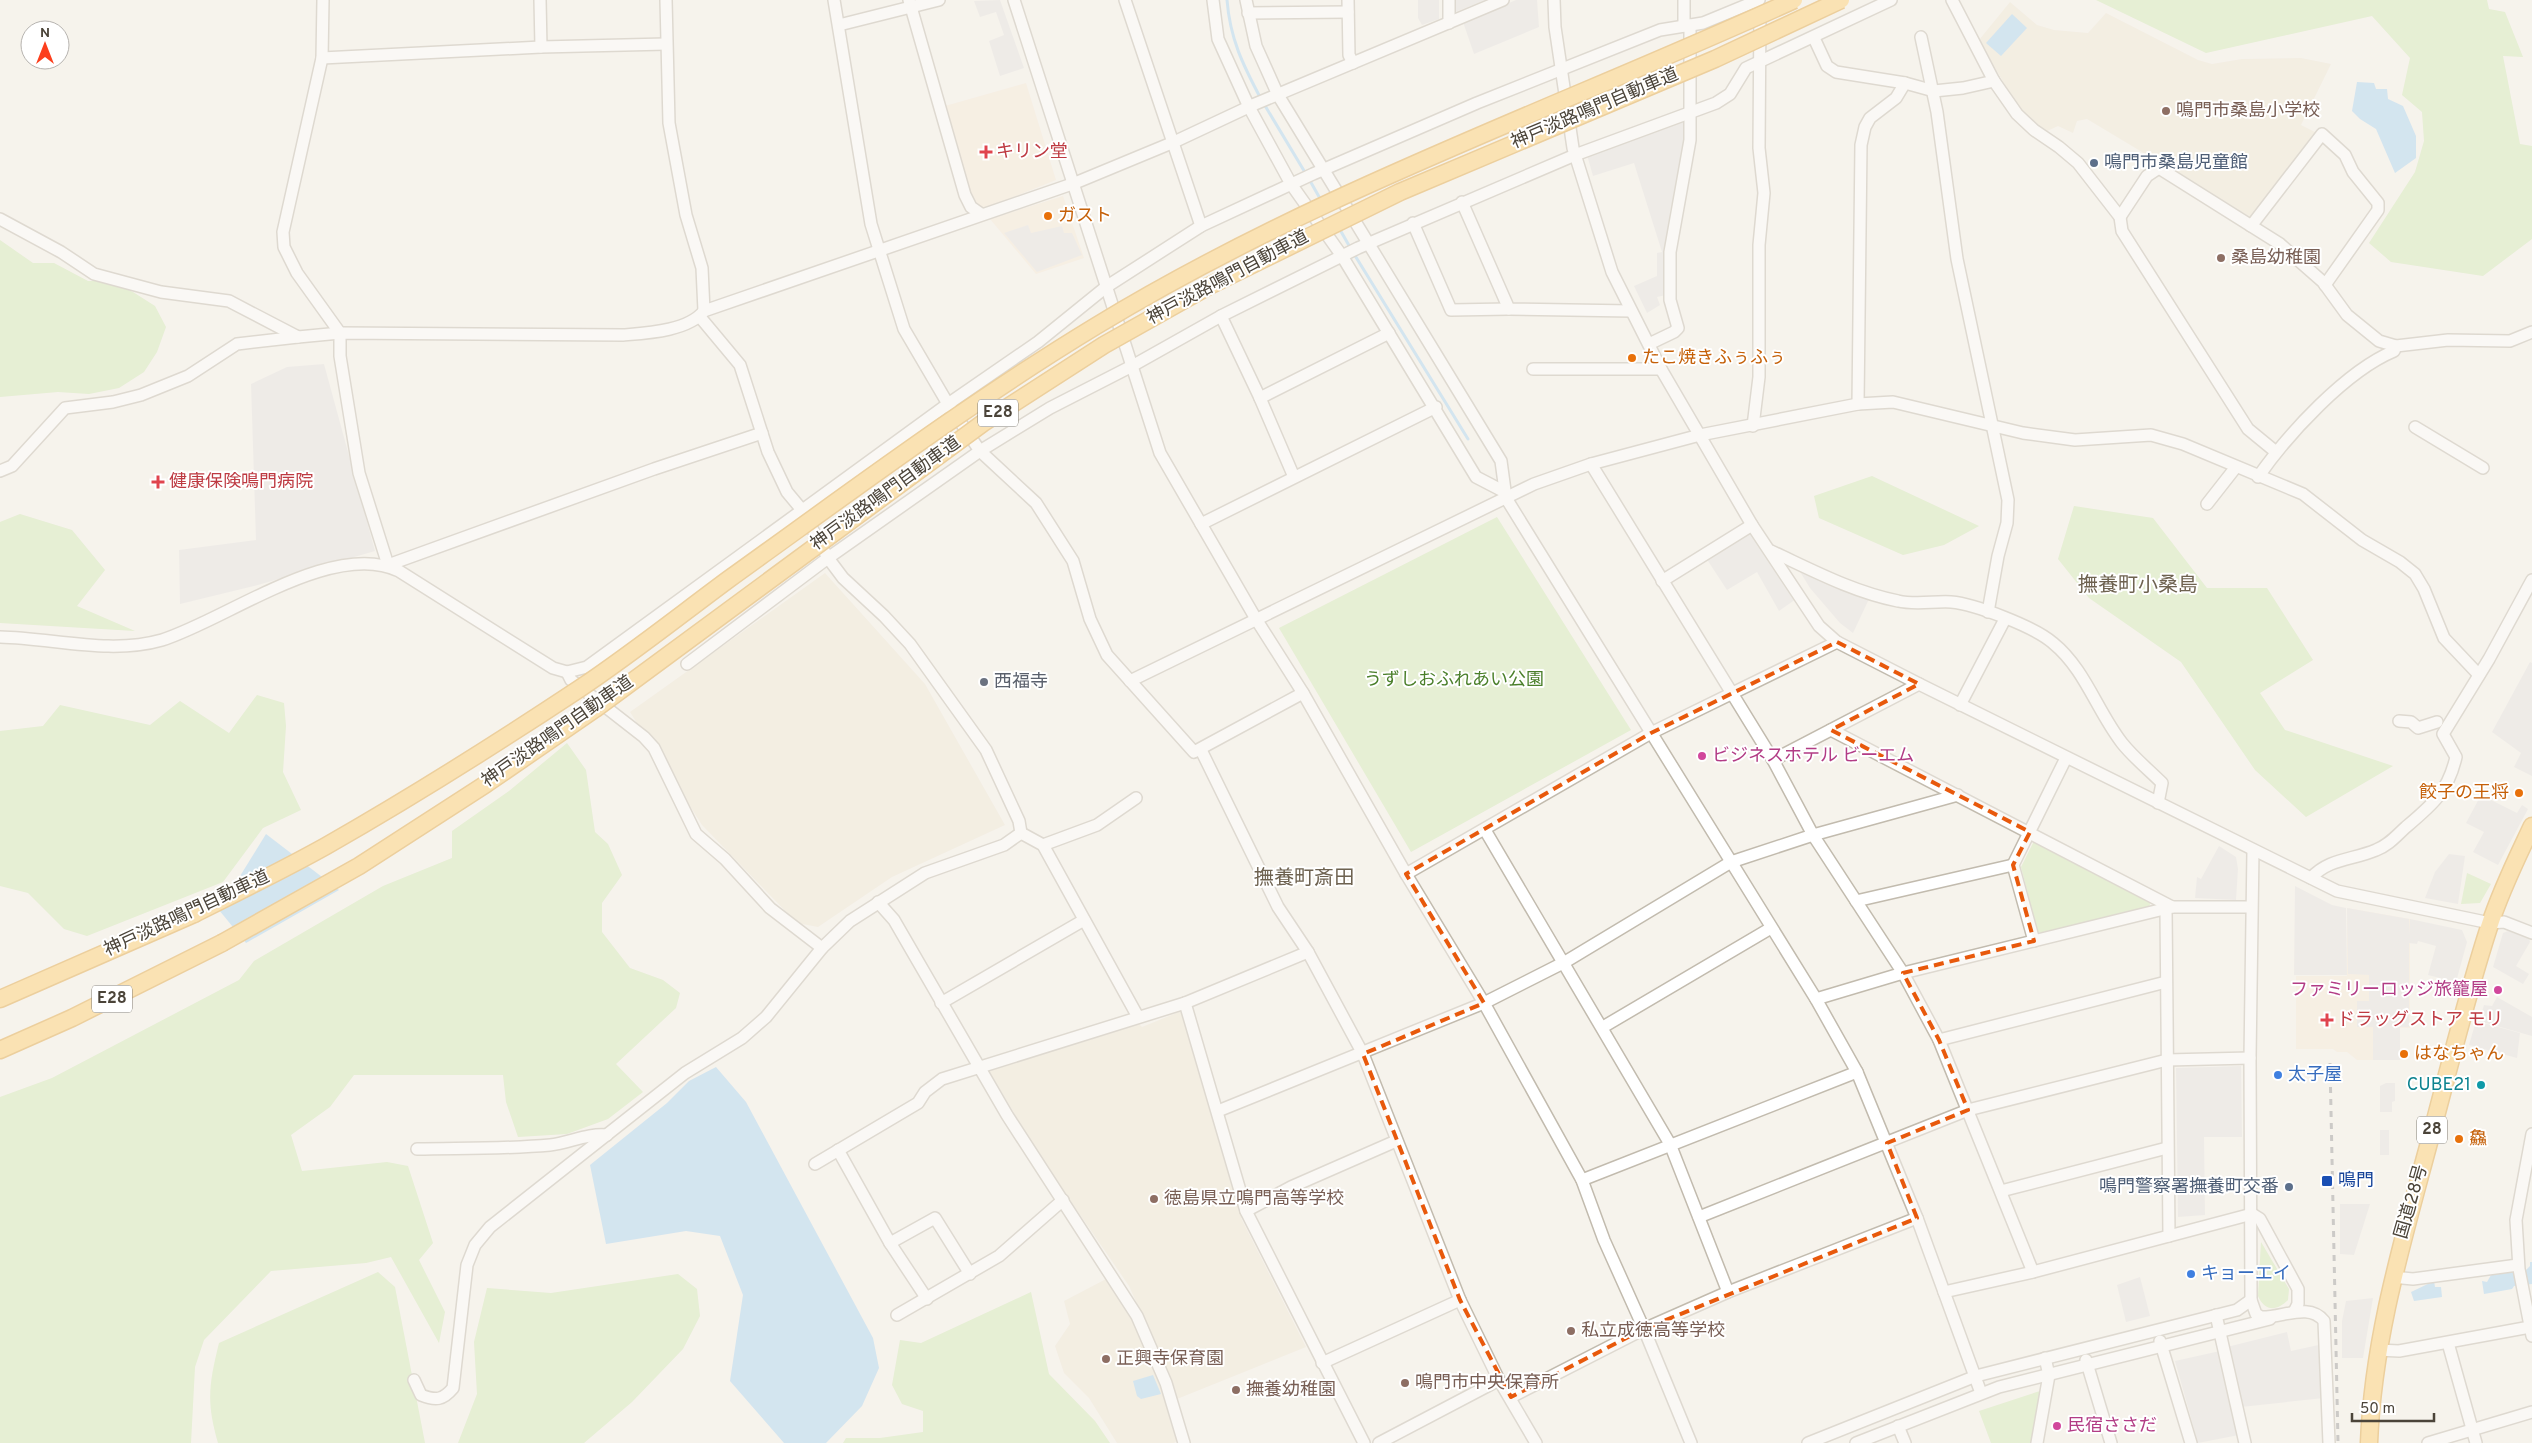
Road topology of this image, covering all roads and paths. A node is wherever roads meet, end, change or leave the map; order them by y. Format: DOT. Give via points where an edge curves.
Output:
graph roads {
  1 [pos="322,0"];
  2 [pos="540,0"];
  3 [pos="666,0"];
  4 [pos="834,0"];
  5 [pos="939,0"];
  6 [pos="1014,0"];
  7 [pos="1124,0"];
  8 [pos="1213,0"];
  9 [pos="1246,0"];
  10 [pos="1449,0"];
  11 [pos="1503,0"];
  12 [pos="1554,0"];
  13 [pos="1684,0"];
  14 [pos="1759,0"];
  15 [pos="1794,0"];
  16 [pos="1841,0"];
  17 [pos="1891,0"];
  18 [pos="1952,0"];
  19 [pos="910,4"];
  20 [pos="1348,6"];
  21 [pos="1248,13"];
  22 [pos="1449,23"];
  23 [pos="839,25"];
  24 [pos="1687,25"];
  25 [pos="1921,37"];
  26 [pos="1814,38"];
  27 [pos="666,44"];
  28 [pos="541,47"];
  29 [pos="322,58"];
  30 [pos="1760,60"];
  31 [pos="1353,63"];
  32 [pos="1562,71"];
  33 [pos="1994,80"];
  34 [pos="1904,83"];
  35 [pos="1934,91"];
  36 [pos="1273,97"];
  37 [pos="1252,105"];
  38 [pos="1690,112"];
  39 [pos="1174,142"];
  40 [pos="1575,155"];
  41 [pos="1318,172"];
  42 [pos="1295,182"];
  43 [pos="1075,183"];
  44 [pos="1462,202"];
  45 [pos="981,214"];
  46 [pos="2120,217"];
  47 [pos="0,219"];
  48 [pos="1413,224"];
  49 [pos="1201,226"];
  50 [pos="2251,226"];
  51 [pos="1354,250"];
  52 [pos="880,252"];
  53 [pos="2325,285"];
  54 [pos="1106,287"];
  55 [pos="1509,308"];
  56 [pos="1631,311"];
  57 [pos="702,314"];
  58 [pos="1221,316"];
  59 [pos="2532,332"];
  60 [pos="340,333"];
  61 [pos="1389,333"];
  62 [pos="298,336"];
  63 [pos="1649,344"];
  64 [pos="2396,346"];
  65 [pos="1132,366"];
  66 [pos="1532,369"];
  67 [pos="1661,369"];
  68 [pos="1260,398"];
  69 [pos="948,404"];
  70 [pos="1858,404"];
  71 [pos="1436,408"];
  72 [pos="1992,424"];
  73 [pos="1753,426"];
  74 [pos="2415,427"];
  75 [pos="762,433"];
  76 [pos="1700,435"];
  77 [pos="980,451"];
  78 [pos="2276,452"];
  79 [pos="1591,464"];
  80 [pos="2236,467"];
  81 [pos="2483,468"];
  82 [pos="0,471"];
  83 [pos="2258,476"];
  84 [pos="1294,478"];
  85 [pos="1504,495"];
  86 [pos="2206,504"];
  87 [pos="802,510"];
  88 [pos="1202,524"];
  89 [pos="1752,525"];
  90 [pos="1771,551"];
  91 [pos="828,558"];
  92 [pos="388,565"];
  93 [pos="2532,580"];
  94 [pos="1662,581"];
  95 [pos="1988,612"];
  96 [pos="1256,619"];
  97 [pos="2005,619"];
  98 [pos="0,637"];
  99 [pos="1837,642"];
  100 [pos="688,664"];
  101 [pos="566,672"];
  102 [pos="2479,675"];
  103 [pos="1130,681"];
  104 [pos="1919,684"];
  105 [pos="1732,693"];
  106 [pos="1303,694"];
  107 [pos="1960,705"];
  108 [pos="2399,721"];
  109 [pos="2437,722"];
  110 [pos="1831,730"];
  111 [pos="1651,733"];
  112 [pos="1200,750"];
  113 [pos="2066,758"];
  114 [pos="1773,760"];
  115 [pos="1958,795"];
  116 [pos="1136,798"];
  117 [pos="2158,802"];
  118 [pos="2532,826"];
  119 [pos="1485,830"];
  120 [pos="2030,832"];
  121 [pos="1021,833"];
  122 [pos="1813,836"];
  123 [pos="1043,845"];
  124 [pos="2253,850"];
  125 [pos="1731,862"];
  126 [pos="2014,865"];
  127 [pos="1406,874"];
  128 [pos="2311,878"];
  129 [pos="1856,901"];
  130 [pos="878,902"];
  131 [pos="2251,907"];
  132 [pos="2169,908"];
  133 [pos="1084,920"];
  134 [pos="2490,923"];
  135 [pos="1771,928"];
  136 [pos="2532,933"];
  137 [pos="2034,941"];
  138 [pos="822,948"];
  139 [pos="1308,952"];
  140 [pos="1565,962"];
  141 [pos="1903,973"];
  142 [pos="2166,982"];
  143 [pos="0,999"];
  144 [pos="1816,999"];
  145 [pos="941,1002"];
  146 [pos="1185,1003"];
  147 [pos="1484,1003"];
  148 [pos="1138,1018"];
  149 [pos="1603,1027"];
  150 [pos="1939,1040"];
  151 [pos="0,1050"];
  152 [pos="1363,1054"];
  153 [pos="2250,1058"];
  154 [pos="2166,1060"];
  155 [pos="980,1067"];
  156 [pos="1857,1072"];
  157 [pos="1968,1110"];
  158 [pos="1218,1111"];
  159 [pos="2532,1134"];
  160 [pos="607,1135"];
  161 [pos="1396,1141"];
  162 [pos="1887,1143"];
  163 [pos="1670,1144"];
  164 [pos="2168,1148"];
  165 [pos="418,1149"];
  166 [pos="838,1150"];
  167 [pos="815,1164"];
  168 [pos="1582,1180"];
  169 [pos="2001,1191"];
  170 [pos="1063,1200"];
  171 [pos="1246,1211"];
  172 [pos="2252,1214"];
  173 [pos="1699,1217"];
  174 [pos="1917,1218"];
  175 [pos="2168,1236"];
  176 [pos="890,1243"];
  177 [pos="2518,1267"];
  178 [pos="2033,1272"];
  179 [pos="970,1274"];
  180 [pos="2392,1277"];
  181 [pos="1728,1292"];
  182 [pos="1944,1292"];
  183 [pos="927,1299"];
  184 [pos="1460,1300"];
  185 [pos="2251,1300"];
  186 [pos="2294,1312"];
  187 [pos="897,1315"];
  188 [pos="2216,1315"];
  189 [pos="2281,1316"];
  190 [pos="1644,1329"];
  191 [pos="2157,1330"];
  192 [pos="2219,1332"];
  193 [pos="2531,1332"];
  194 [pos="2448,1344"];
  195 [pos="2162,1346"];
  196 [pos="2083,1348"];
  197 [pos="2378,1350"];
  198 [pos="2045,1358"];
  199 [pos="1322,1363"];
  200 [pos="2087,1365"];
  201 [pos="2049,1375"];
  202 [pos="1976,1376"];
  203 [pos="414,1380"];
  204 [pos="1499,1380"];
  205 [pos="1981,1393"];
  206 [pos="1511,1397"];
  207 [pos="2532,1412"];
  208 [pos="1898,1426"];
  209 [pos="2472,1430"];
  210 [pos="1184,1443"];
  211 [pos="1364,1443"];
  212 [pos="1379,1443"];
  213 [pos="1536,1443"];
  214 [pos="1691,1443"];
  215 [pos="1808,1443"];
  216 [pos="1856,1443"];
  217 [pos="1905,1443"];
  218 [pos="2038,1443"];
  219 [pos="2111,1443"];
  220 [pos="2191,1443"];
  221 [pos="2246,1443"];
  222 [pos="2330,1443"];
  223 [pos="2369,1443"];
  224 [pos="2428,1443"];
  225 [pos="2476,1443"];
  1 -- 29 [label="street"];
  2 -- 28 [label="street"];
  3 -- 27 [label="street"];
  4 -- 23 [label="street"];
  5 -- 19 [label="street"];
  6 -- 43 [label="street"];
  7 -- 39 [label="street"];
  8 -- 37 [label="street" via="1218,39"];
  9 -- 21 [label="street"];
  10 -- 22 [label="street"];
  11 -- 22 [label="street"];
  12 -- 32 [label="street"];
  13 -- 24 [label="street"];
  14 -- 24 [label="street" via="1703,23"];
  14 -- 30 [label="street"];
  15 -- 143 [label="highway, 神戸淡路鳴門自動車道 / E28, bridge" via="1708,40 1394,172 1198,267 1095,327 974,406 582,686 437,781 325,846 194,914"];
  16 -- 151 [label="highway, 神戸淡路鳴門自動車道 / E28, bridge" via="1715,59 1400,192 1209,286 1104,345 983,422 595,709 358,866 222,943"];
  17 -- 26 [label="street"];
  18 -- 33 [label="street"];
  19 -- 23 [label="street"];
  19 -- 45 [label="street" via="964,195 971,207"];
  20 -- 21 [label="street"];
  20 -- 31 [label="street" via="1349,55"];
  21 -- 36 [label="street"];
  22 -- 31 [label="street"];
  23 -- 52 [label="street" via="871,224"];
  24 -- 32 [label="street" via="1660,30"];
  24 -- 38 [label="street"];
  25 -- 35 [label="street"];
  26 -- 30 [label="street"];
  26 -- 34 [label="street" via="1827,66 1836,72"];
  27 -- 28 [label="street"];
  27 -- 57 [label="street" via="669,124 686,215 702,268"];
  28 -- 29 [label="street"];
  29 -- 60 [label="street" via="283,232 284,247 297,273"];
  30 -- 38 [label="street" via="1746,68 1730,94"];
  30 -- 73 [label="street" via="1759,148 1764,193 1759,245 1759,377"];
  31 -- 36 [label="street"];
  32 -- 40 [label="street"];
  32 -- 41 [label="street" via="1477,103"];
  33 -- 35 [label="street"];
  33 -- 46 [label="street" via="2017,114 2078,163"];
  34 -- 35 [label="street"];
  34 -- 70 [label="street" via="1896,98 1870,118 1862,145"];
  35 -- 72 [label="street" via="1957,259"];
  36 -- 37 [label="street"];
  36 -- 41 [label="street"];
  37 -- 39 [label="street"];
  37 -- 42 [label="street"];
  38 -- 40 [label="street"];
  38 -- 63 [label="street" via="1690,140 1670,252 1670,300 1678,328"];
  39 -- 43 [label="street"];
  39 -- 49 [label="street"];
  40 -- 44 [label="street"];
  40 -- 56 [label="street" via="1612,272"];
  41 -- 42 [label="street"];
  41 -- 51 [label="street"];
  42 -- 49 [label="street"];
  42 -- 51 [label="street"];
  43 -- 45 [label="street"];
  43 -- 54 [label="street"];
  44 -- 48 [label="street"];
  44 -- 55 [label="street"];
  45 -- 52 [label="street"];
  46 -- 50 [label="street" via="2147,176 2159,168"];
  46 -- 78 [label="street" via="2122,231 2248,429"];
  47 -- 62 [label="street" via="94,274 161,292 229,301"];
  48 -- 51 [label="street"];
  48 -- 55 [label="street" via="1451,310"];
  49 -- 54 [label="street"];
  50 -- 53 [label="street" via="2280,244"];
  50 -- 53 [label="street" via="2322,134 2345,155 2353,172 2378,203 2378,210"];
  51 -- 58 [label="street"];
  51 -- 61 [label="street"];
  51 -- 85 [label="street" via="1501,461"];
  52 -- 57 [label="street"];
  52 -- 69 [label="street" via="904,329"];
  53 -- 64 [label="street" via="2347,315 2378,341"];
  54 -- 65 [label="street"];
  54 -- 69 [label="street" via="1038,342"];
  55 -- 56 [label="street"];
  56 -- 63 [label="street"];
  57 -- 60 [label="street" via="662,332 623,335"];
  57 -- 75 [label="street" via="740,365"];
  58 -- 65 [label="street"];
  58 -- 68 [label="street"];
  59 -- 64 [label="street" via="2510,341 2448,340"];
  60 -- 62 [label="street"];
  60 -- 92 [label="street" via="340,356 358,473"];
  61 -- 68 [label="street"];
  61 -- 71 [label="street"];
  62 -- 82 [label="street" via="238,344 188,376 141,395 65,408 12,466"];
  63 -- 67 [label="street"];
  64 -- 78 [label="street" via="2394,351 2382,356 2328,397"];
  65 -- 77 [label="street" via="1050,408"];
  65 -- 88 [label="street" via="1160,453"];
  66 -- 67 [label="street"];
  67 -- 76 [label="street"];
  68 -- 84 [label="street"];
  69 -- 77 [label="street"];
  69 -- 87 [label="street"];
  70 -- 72 [label="street" via="1893,402"];
  70 -- 73 [label="street"];
  71 -- 84 [label="street"];
  71 -- 85 [label="street" via="1476,477"];
  72 -- 80 [label="street" via="2023,433 2075,440 2151,435 2183,444"];
  72 -- 95 [label="street" via="2008,500 2007,523"];
  73 -- 76 [label="street"];
  74 -- 81 [label="street"];
  75 -- 87 [label="street" via="787,492"];
  75 -- 92 [label="street"];
  76 -- 79 [label="street"];
  76 -- 89 [label="street"];
  77 -- 91 [label="street"];
  77 -- 103 [label="street" via="1036,503 1073,561 1090,619 1107,655"];
  78 -- 83 [label="street"];
  79 -- 85 [label="street"];
  79 -- 94 [label="street"];
  80 -- 83 [label="street"];
  80 -- 86 [label="street"];
  83 -- 102 [label="street" via="2303,494 2362,540 2415,574 2444,638"];
  84 -- 88 [label="street"];
  85 -- 96 [label="street"];
  85 -- 111 [label="street"];
  87 -- 91 [label="street"];
  87 -- 101 [label="street" via="587,667"];
  88 -- 96 [label="street"];
  89 -- 90 [label="street"];
  89 -- 94 [label="street"];
  90 -- 95 [label="street" via="1851,588 1900,602 1953,602"];
  90 -- 99 [label="street" via="1819,626"];
  91 -- 100 [label="street"];
  91 -- 121 [label="street" via="843,578 910,644 986,750 1019,821"];
  92 -- 98 [label="street" via="350,564 313,574 274,588 163,639 137,646 108,647"];
  92 -- 101 [label="street" via="553,668"];
  93 -- 102 [label="street"];
  94 -- 105 [label="street"];
  95 -- 97 [label="street"];
  96 -- 103 [label="street"];
  96 -- 106 [label="street"];
  97 -- 107 [label="street"];
  97 -- 117 [label="street" via="2053,642 2072,662 2122,743 2162,783"];
  99 -- 104 [label="street"];
  99 -- 105 [label="street"];
  101 -- 138 [label="street" via="570,680 654,748 696,834 725,859 770,908"];
  102 -- 128 [label="street" via="2443,734 2456,757 2450,778 2431,807 2389,844 2342,858 2319,869"];
  103 -- 112 [label="street" via="1194,752"];
  104 -- 107 [label="street"];
  104 -- 110 [label="street"];
  105 -- 111 [label="street"];
  105 -- 114 [label="street"];
  106 -- 112 [label="street"];
  106 -- 127 [label="street"];
  107 -- 113 [label="street"];
  108 -- 109 [label="street" via="2411,722 2418,728"];
  110 -- 114 [label="street"];
  110 -- 115 [label="street"];
  111 -- 119 [label="street"];
  111 -- 125 [label="street"];
  112 -- 139 [label="street" via="1278,907"];
  113 -- 117 [label="street"];
  113 -- 120 [label="street"];
  114 -- 122 [label="street"];
  115 -- 120 [label="street"];
  115 -- 122 [label="street"];
  116 -- 123 [label="street" via="1097,825"];
  117 -- 124 [label="street"];
  118 -- 134 [label="highway, 国道28号 / 28"];
  119 -- 127 [label="street"];
  119 -- 140 [label="street"];
  120 -- 126 [label="street"];
  120 -- 132 [label="street"];
  121 -- 123 [label="street"];
  121 -- 130 [label="street" via="1004,845 926,873"];
  122 -- 125 [label="street"];
  122 -- 129 [label="street"];
  123 -- 133 [label="street"];
  124 -- 128 [label="street"];
  124 -- 131 [label="street"];
  125 -- 135 [label="street"];
  125 -- 140 [label="street"];
  126 -- 129 [label="street"];
  126 -- 137 [label="street"];
  127 -- 147 [label="street"];
  128 -- 134 [label="street" via="2337,891 2366,899"];
  129 -- 141 [label="street"];
  130 -- 138 [label="street" via="850,921"];
  130 -- 145 [label="street" via="894,920"];
  131 -- 132 [label="street"];
  131 -- 153 [label="street"];
  132 -- 137 [label="street"];
  132 -- 142 [label="street"];
  133 -- 145 [label="street"];
  133 -- 148 [label="street"];
  134 -- 136 [label="street" via="2504,922"];
  134 -- 180 [label="highway, 国道28号 / 28"];
  135 -- 144 [label="street"];
  135 -- 149 [label="street"];
  137 -- 141 [label="street"];
  138 -- 160 [label="street" via="766,1018 742,1038 685,1073"];
  139 -- 146 [label="street"];
  139 -- 152 [label="street"];
  140 -- 147 [label="street"];
  140 -- 149 [label="street"];
  141 -- 144 [label="street"];
  141 -- 150 [label="street"];
  142 -- 150 [label="street"];
  142 -- 154 [label="street"];
  144 -- 156 [label="street"];
  145 -- 155 [label="street"];
  146 -- 148 [label="street"];
  146 -- 158 [label="street"];
  147 -- 152 [label="street"];
  147 -- 168 [label="street"];
  148 -- 155 [label="street"];
  149 -- 163 [label="street"];
  150 -- 157 [label="street"];
  152 -- 158 [label="street"];
  152 -- 161 [label="street"];
  153 -- 154 [label="street"];
  153 -- 172 [label="street"];
  154 -- 157 [label="street"];
  154 -- 164 [label="street"];
  155 -- 166 [label="street" via="942,1079 925,1092 918,1103"];
  155 -- 170 [label="street" via="1011,1122"];
  156 -- 162 [label="street"];
  156 -- 163 [label="street"];
  157 -- 162 [label="street"];
  157 -- 169 [label="street"];
  158 -- 171 [label="street"];
  159 -- 177 [label="street" via="2516,1220"];
  160 -- 165 [label="street" via="522,1147"];
  160 -- 203 [label="street" via="528,1195 490,1227 475,1246 467,1265 453,1388 445,1398 432,1400 421,1395"];
  161 -- 171 [label="street"];
  161 -- 184 [label="street"];
  162 -- 173 [label="street"];
  162 -- 174 [label="street"];
  163 -- 168 [label="street"];
  163 -- 173 [label="street"];
  164 -- 169 [label="street"];
  164 -- 175 [label="street"];
  166 -- 167 [label="street"];
  166 -- 176 [label="street"];
  168 -- 190 [label="street" via="1604,1240"];
  169 -- 178 [label="street"];
  170 -- 179 [label="street" via="999,1256"];
  170 -- 210 [label="street" via="1137,1316 1166,1383"];
  171 -- 199 [label="street"];
  172 -- 175 [label="street"];
  172 -- 185 [label="street"];
  172 -- 186 [label="street" via="2260,1219 2298,1289 2298,1304"];
  173 -- 181 [label="street"];
  174 -- 181 [label="street"];
  174 -- 182 [label="street"];
  175 -- 178 [label="street"];
  176 -- 179 [label="street" via="935,1218"];
  176 -- 183 [label="street"];
  177 -- 180 [label="street" via="2413,1279"];
  177 -- 193 [label="street"];
  178 -- 182 [label="street"];
  179 -- 183 [label="street"];
  180 -- 197 [label="highway, 国道28号 / 28"];
  181 -- 190 [label="street"];
  182 -- 202 [label="street"];
  183 -- 187 [label="street"];
  184 -- 199 [label="street"];
  184 -- 204 [label="street"];
  185 -- 188 [label="street" via="2237,1310"];
  185 -- 189 [label="street" via="2256,1314 2261,1317"];
  186 -- 189 [label="street"];
  186 -- 222 [label="street" via="2313,1312 2324,1321"];
  188 -- 191 [label="street"];
  188 -- 192 [label="street"];
  189 -- 192 [label="street"];
  190 -- 206 [label="street"];
  190 -- 214 [label="street"];
  191 -- 195 [label="street"];
  191 -- 196 [label="street"];
  192 -- 195 [label="street"];
  192 -- 221 [label="street"];
  193 -- 194 [label="street"];
  194 -- 197 [label="street" via="2399,1351"];
  194 -- 209 [label="street"];
  195 -- 200 [label="street"];
  195 -- 220 [label="street"];
  196 -- 198 [label="street"];
  196 -- 200 [label="street"];
  197 -- 223 [label="highway, 国道28号 / 28"];
  198 -- 201 [label="street"];
  198 -- 202 [label="street"];
  199 -- 211 [label="street"];
  200 -- 201 [label="street"];
  200 -- 219 [label="street"];
  201 -- 205 [label="street"];
  201 -- 218 [label="street"];
  202 -- 205 [label="street"];
  202 -- 215 [label="street"];
  204 -- 206 [label="street"];
  204 -- 212 [label="street"];
  205 -- 208 [label="street"];
  206 -- 213 [label="street"];
  207 -- 209 [label="street"];
  208 -- 216 [label="street"];
  208 -- 217 [label="street"];
  209 -- 224 [label="street"];
  209 -- 225 [label="street"];
}
